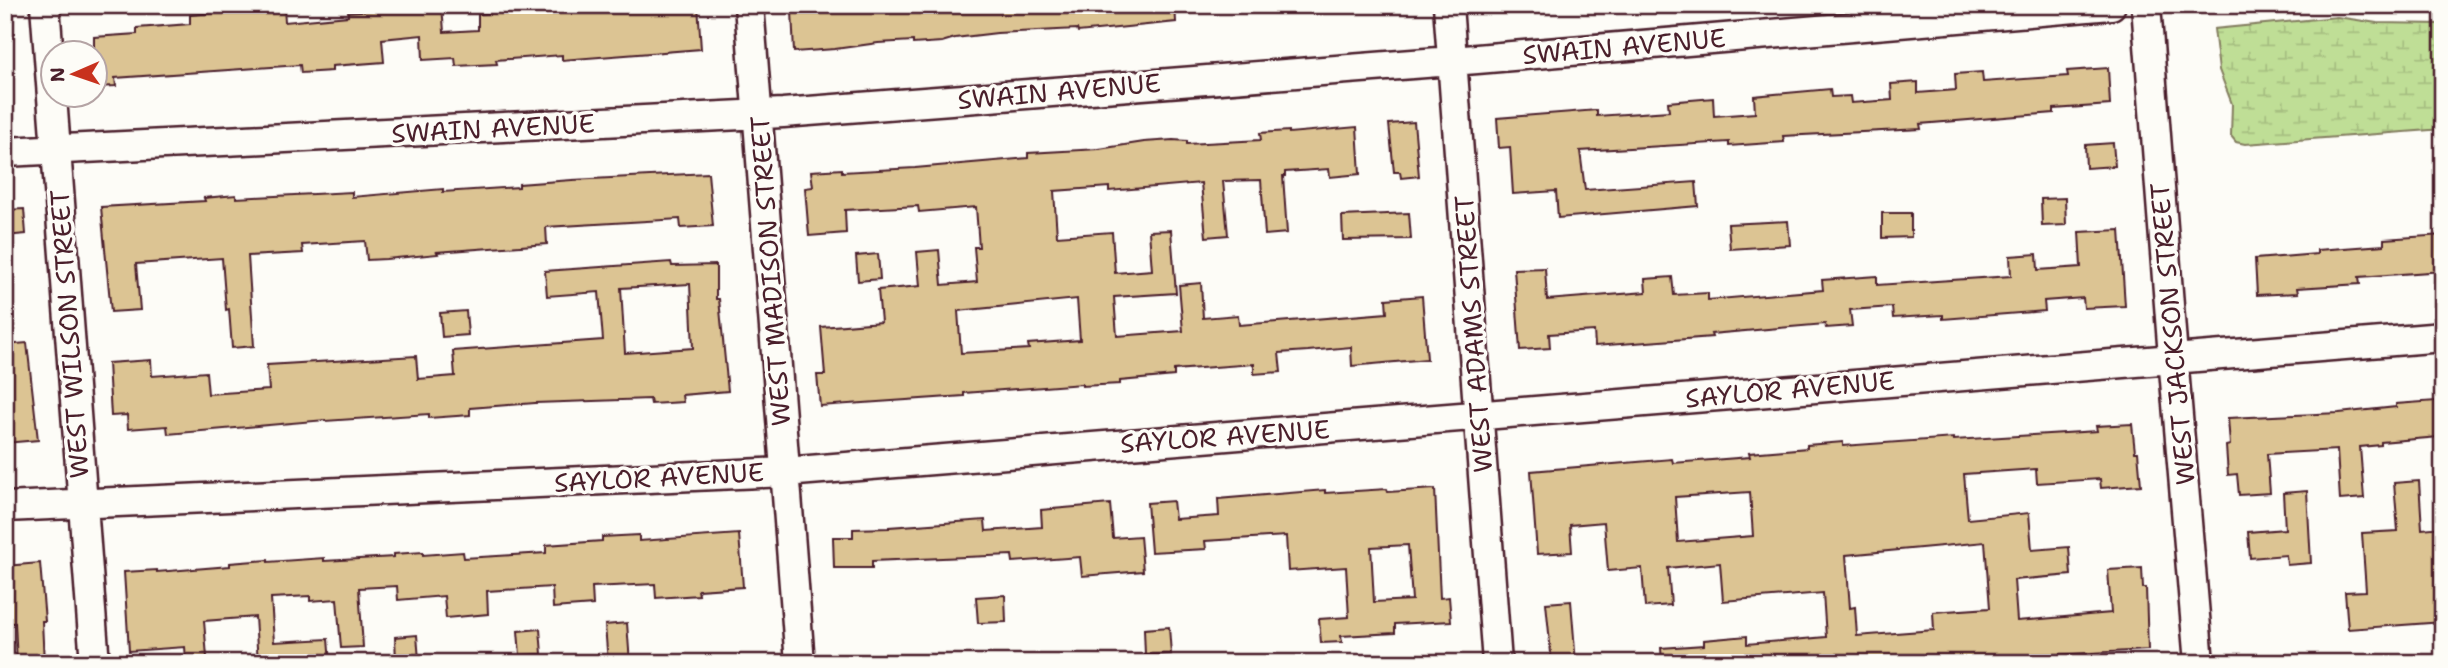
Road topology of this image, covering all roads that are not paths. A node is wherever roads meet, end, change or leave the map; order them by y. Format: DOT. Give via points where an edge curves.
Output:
graph roads {
  1 [pos="45,5"];
  2 [pos="750,5"];
  3 [pos="1448,5"];
  4 [pos="2111,5"];
  5 [pos="2146,5"];
  6 [pos="1451,61"];
  7 [pos="758,115"];
  8 [pos="56,149"];
  9 [pos="5,152"];
  10 [pos="2443,337"];
  11 [pos="2173,357"];
  12 [pos="1478,416"];
  13 [pos="785,472"];
  14 [pos="81,503"];
  15 [pos="5,507"];
  16 [pos="94,663"];
  17 [pos="800,663"];
  18 [pos="1497,663"];
  19 [pos="2199,663"];
  1 -- 8 [label="street, WEST WILSON STREET"];
  2 -- 7 [label="street, WEST MADISON STREET"];
  3 -- 6 [label="street, WEST ADAMS STREET"];
  4 -- 6 [label="street, SWAIN AVENUE"];
  5 -- 11 [label="street, WEST JACKSON STREET"];
  6 -- 7 [label="street, SWAIN AVENUE"];
  6 -- 12 [label="street, WEST ADAMS STREET"];
  7 -- 8 [label="street, SWAIN AVENUE"];
  7 -- 13 [label="street, WEST MADISON STREET"];
  8 -- 9 [label="street, SWAIN AVENUE"];
  8 -- 14 [label="street, WEST WILSON STREET"];
  10 -- 11 [label="street, SAYLOR AVENUE"];
  11 -- 12 [label="street, SAYLOR AVENUE"];
  11 -- 19 [label="street, WEST JACKSON STREET"];
  12 -- 13 [label="street, SAYLOR AVENUE"];
  12 -- 18 [label="street, WEST ADAMS STREET"];
  13 -- 14 [label="street, SAYLOR AVENUE"];
  13 -- 17 [label="street, WEST MADISON STREET"];
  14 -- 15 [label="street, SAYLOR AVENUE"];
  14 -- 16 [label="street, WEST WILSON STREET"];
}
